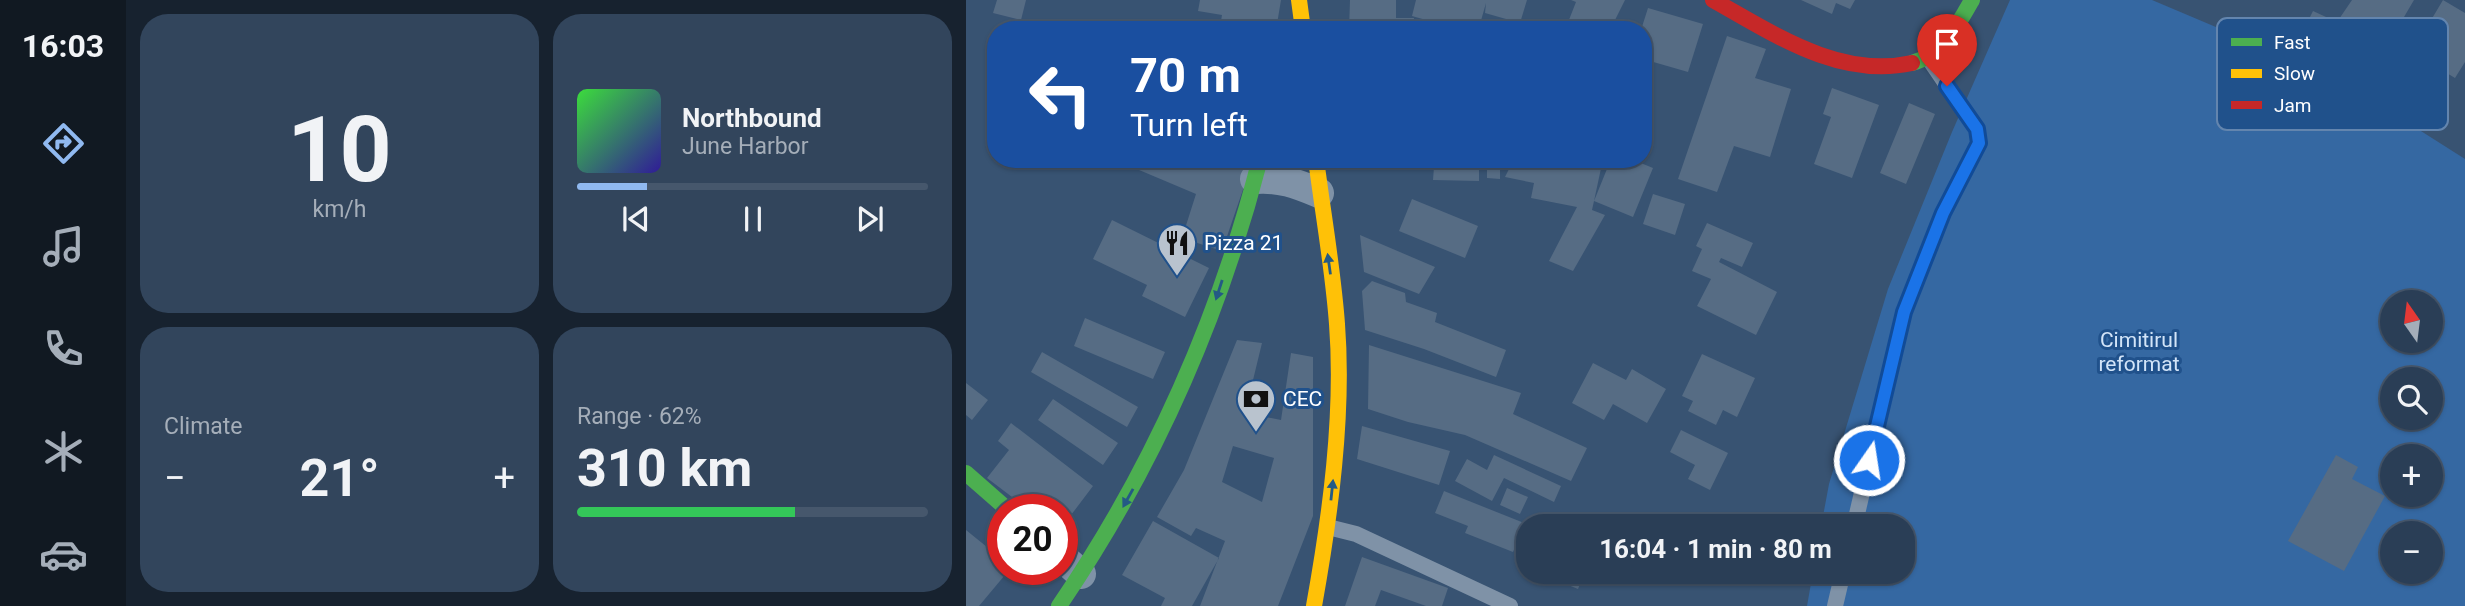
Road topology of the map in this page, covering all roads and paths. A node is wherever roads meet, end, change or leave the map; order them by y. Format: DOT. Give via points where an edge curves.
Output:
graph roads {
  1 [pos="1299,0"];
  2 [pos="1713,0"];
  3 [pos="1972,0"];
  4 [pos="1294,21"];
  5 [pos="1302,21"];
  6 [pos="1927,56"];
  7 [pos="1317,168"];
  8 [pos="1257,169"];
  9 [pos="1319,193"];
  10 [pos="966,474"];
  11 [pos="989,494"];
  12 [pos="1857,514"];
  13 [pos="1328,527"];
  14 [pos="1078,559"];
  15 [pos="1840,584"];
  16 [pos="1066,585"];
  17 [pos="1059,606"];
  18 [pos="1314,606"];
  19 [pos="1510,606"];
  20 [pos="1835,606"];
  1 -- 4 [label="street"];
  1 -- 5 [label="street"];
  2 -- 6 [label="street" via="1838,62 1883,68"];
  3 -- 6 [label="street" via="1956,29"];
  6 -- 12 [label="lane" via="1977,129 1979,143 1943,213 1904,312"];
  7 -- 9 [label="street"];
  8 -- 9 [label="street"];
  8 -- 14 [label="street, one-way" via="1213,308 1172,410 1126,503"];
  13 -- 9 [label="street, one-way" via="1338,415 1337,325"];
  10 -- 11 [label="street"];
  13 -- 18 [label="street"];
  13 -- 19 [label="lane" via="1356,534"];
  15 -- 20 [label="lane"];
  16 -- 17 [label="street"];
}
